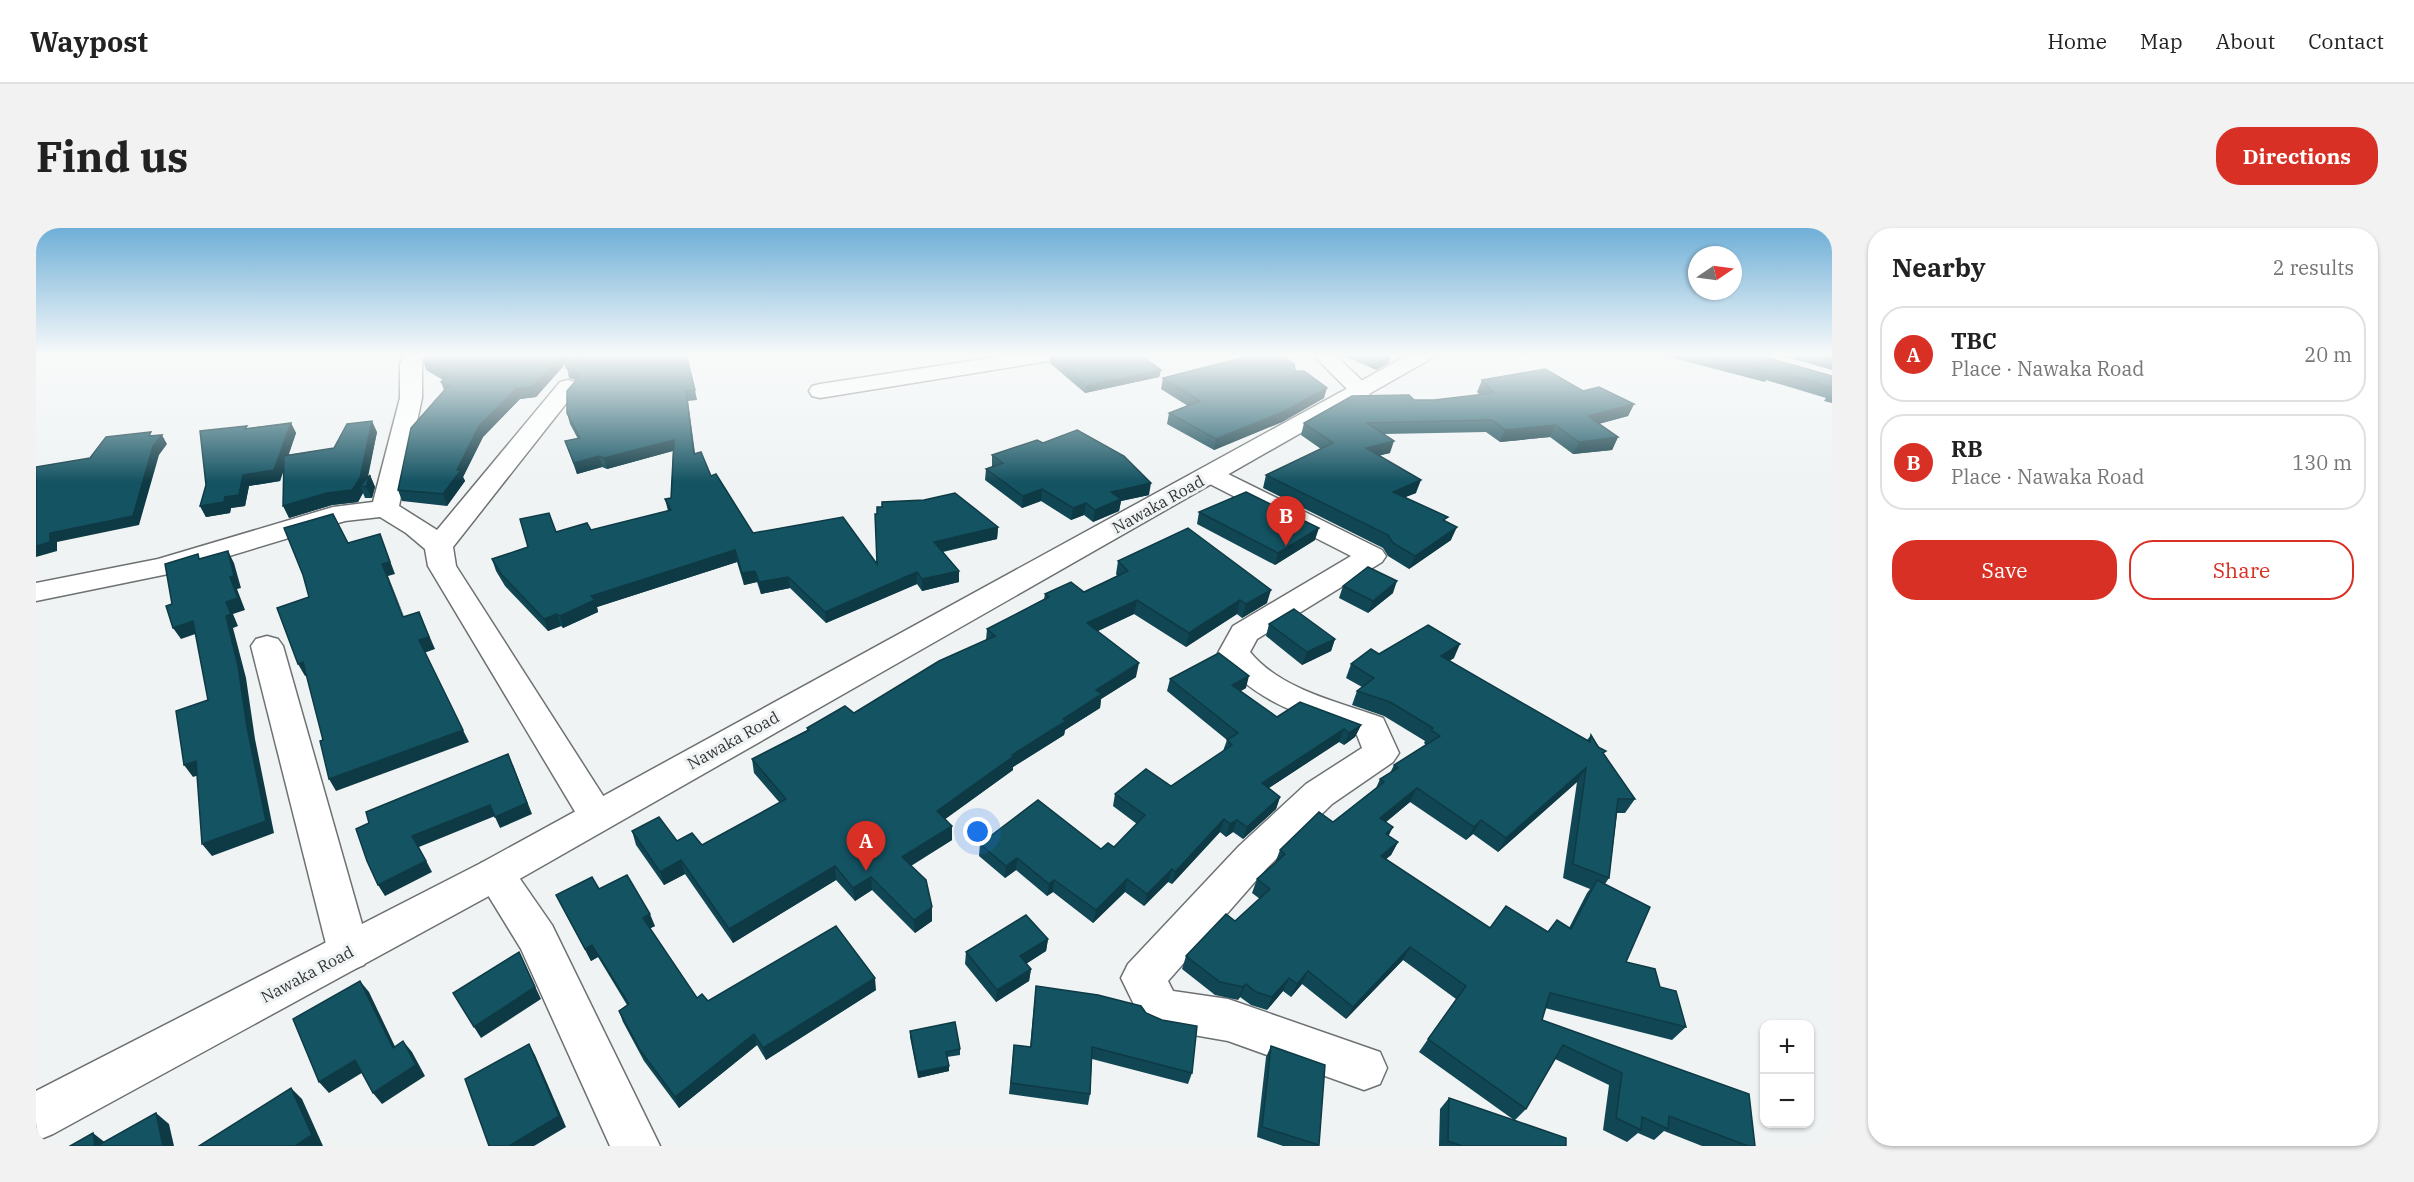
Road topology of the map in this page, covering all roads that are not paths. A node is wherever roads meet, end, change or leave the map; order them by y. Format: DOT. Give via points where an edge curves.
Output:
graph roads {
  1 [pos="411,397"];
  2 [pos="560,397"];
  3 [pos="1349,397"];
  4 [pos="1211,475"];
  5 [pos="385,509"];
  6 [pos="439,546"];
  7 [pos="36,592"];
  8 [pos="267,646"];
  9 [pos="596,815"];
  10 [pos="495,874"];
  11 [pos="349,952"];
  12 [pos="1364,1068"];
  13 [pos="36,1117"];
  14 [pos="635,1146"];
  1 -- 5 [label="street"];
  2 -- 6 [label="street"];
  3 -- 4 [label="street, Nawaka Road"];
  4 -- 9 [label="street, Nawaka Road"];
  4 -- 12 [label="street" via="1372,556 1244,633 1234,653 1242,667 1283,692 1371,727 1382,753 1319,794 1253,857 1143,978 1159,1009 1228,1020"];
  5 -- 6 [label="street"];
  5 -- 7 [label="street" via="342,513 163,567"];
  6 -- 9 [label="street" via="442,566"];
  8 -- 11 [label="street"];
  9 -- 10 [label="street, Nawaka Road"];
  10 -- 11 [label="street, Nawaka Road"];
  10 -- 14 [label="street" via="537,938"];
  11 -- 13 [label="street, Nawaka Road"];
}
